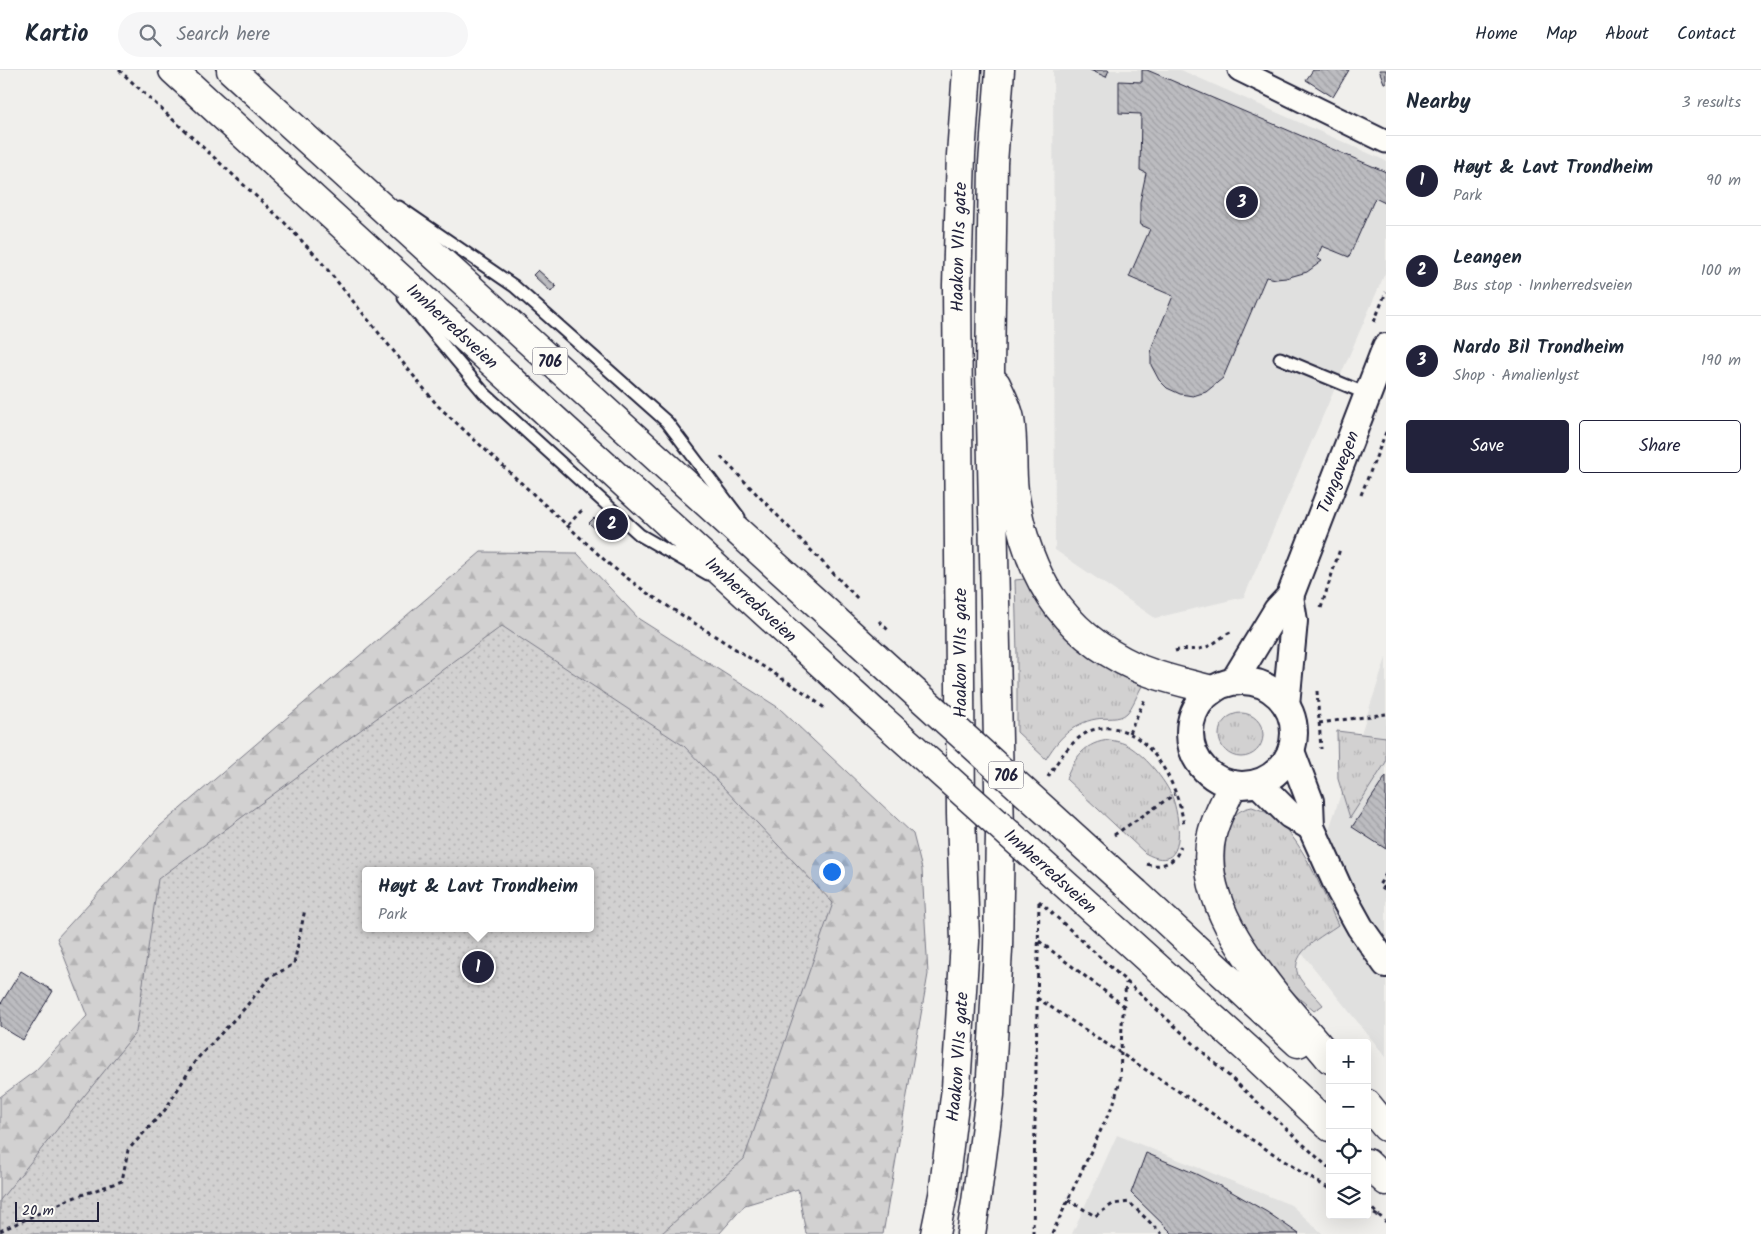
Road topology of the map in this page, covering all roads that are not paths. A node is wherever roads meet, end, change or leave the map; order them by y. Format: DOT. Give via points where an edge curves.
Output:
graph roads {
  1 [pos="172,70"];
  2 [pos="231,70"];
  3 [pos="967,70"];
  4 [pos="1000,70"];
  5 [pos="1239,70"];
  6 [pos="1386,142"];
  7 [pos="1386,347"];
  8 [pos="1280,358"];
  9 [pos="990,369"];
  10 [pos="1367,394"];
  11 [pos="1290,596"];
  12 [pos="1223,686"];
  13 [pos="1286,705"];
  14 [pos="1291,750"];
  15 [pos="1245,784"];
  16 [pos="1311,827"];
  17 [pos="1386,964"];
  18 [pos="1326,1054"];
  19 [pos="1326,1069"];
  20 [pos="1371,1109"];
  21 [pos="1371,1113"];
  22 [pos="1326,1123"];
  23 [pos="1386,1127"];
  24 [pos="1371,1167"];
  25 [pos="1386,1181"];
  26 [pos="935,1234"];
  27 [pos="970,1234"];
  1 -- 22 [label="main road, Innherredsveien / 706, bridge"];
  2 -- 19 [label="main road, 706, bridge"];
  3 -- 26 [label="main road, Haakon VIIs gate" via="957,285 964,941 956,1088"];
  4 -- 9 [label="main road, Haakon VIIs gate" via="993,163"];
  5 -- 6 [label="street"];
  7 -- 10 [label="street, Tungavegen"];
  8 -- 10 [label="lane"];
  9 -- 12 [label="main road" via="1010,418 1014,489 1021,530 1039,579 1050,595 1075,626 1118,659 1157,675"];
  9 -- 27 [label="main road, Haakon VIIs gate" via="1000,833 999,939 990,1095"];
  10 -- 11 [label="street, Tungavegen"];
  11 -- 12 [label="street, Tungavegen"];
  11 -- 13 [label="street, Tungavegen" via="1294,621"];
  12 -- 13 [label="street" via="1251,682 1267,687"];
  12 -- 15 [label="street" via="1202,699 1195,711 1190,737 1193,751 1199,763 1220,781"];
  13 -- 14 [label="street" via="1294,727"];
  14 -- 15 [label="street" via="1278,772 1264,781"];
  14 -- 16 [label="street" via="1310,801"];
  15 -- 16 [label="street"];
  15 -- 18 [label="main road" via="1220,812 1212,835 1212,878 1218,902 1242,951"];
  16 -- 17 [label="street" via="1340,891"];
  20 -- 23 [label="main road"];
  21 -- 23 [label="main road"];
  24 -- 25 [label="main road"];
}
